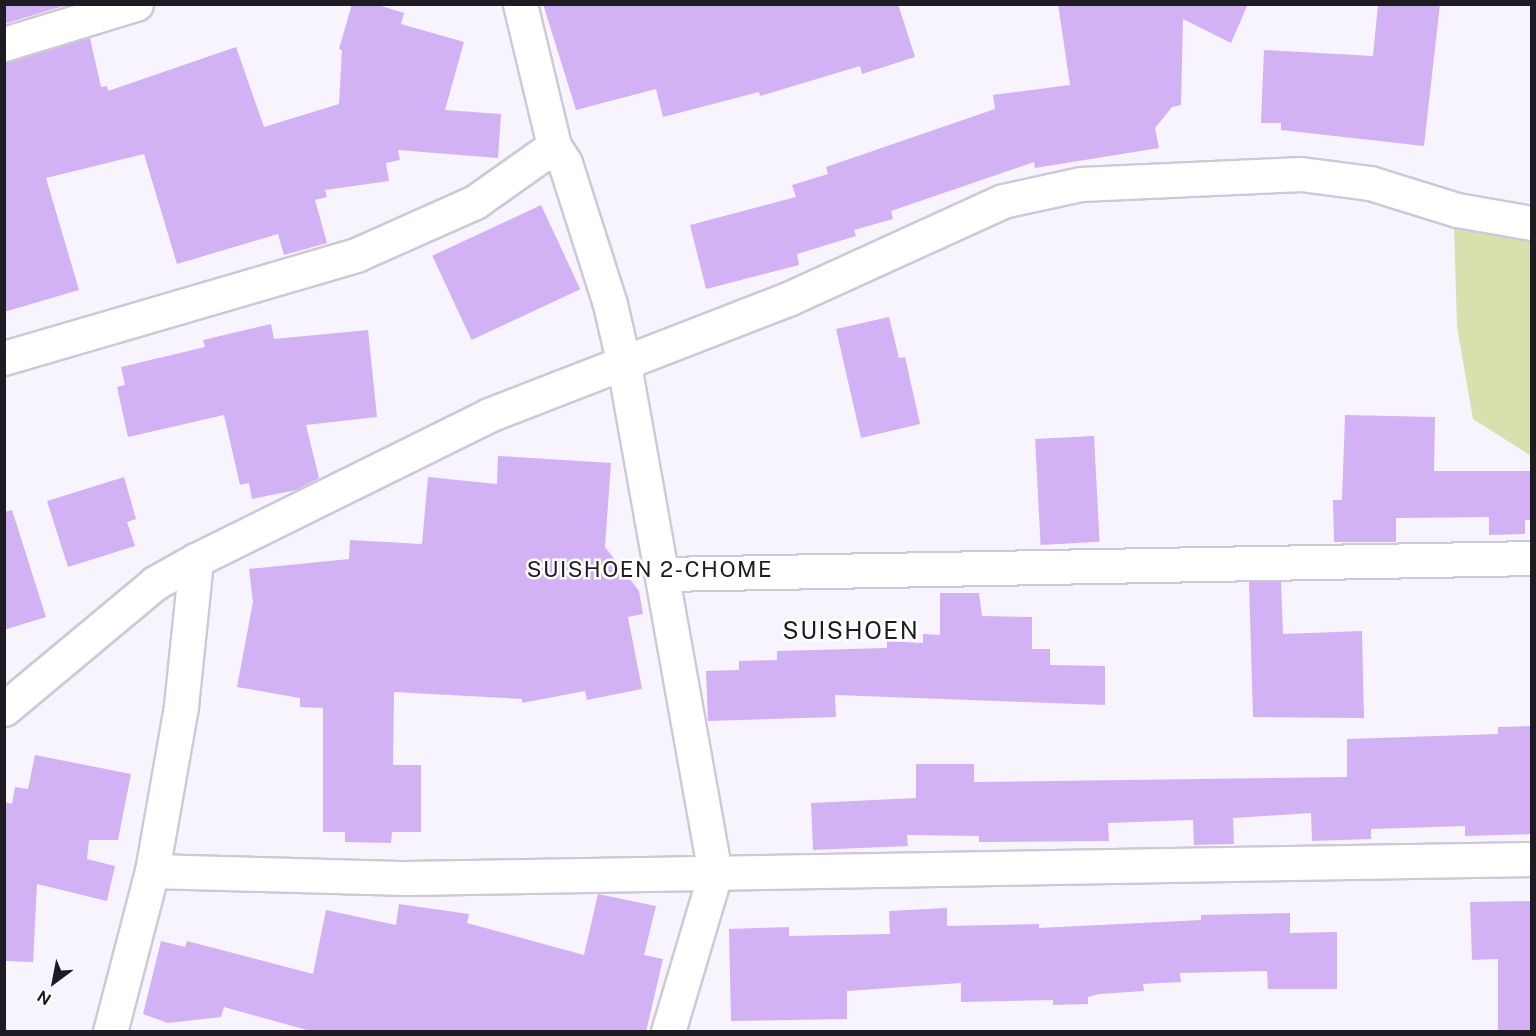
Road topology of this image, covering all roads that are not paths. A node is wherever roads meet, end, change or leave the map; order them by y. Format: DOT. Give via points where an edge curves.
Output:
graph roads {
  1 [pos="136,4"];
  2 [pos="520,4"];
  3 [pos="4,44"];
  4 [pos="554,146"];
  5 [pos="1532,223"];
  6 [pos="4,358"];
  7 [pos="624,365"];
  8 [pos="1532,558"];
  9 [pos="196,560"];
  10 [pos="662,574"];
  11 [pos="4,709"];
  12 [pos="1532,859"];
  13 [pos="152,872"];
  14 [pos="715,874"];
  15 [pos="110,1032"];
  16 [pos="668,1032"];
  1 -- 3 [label="street"];
  2 -- 4 [label="street"];
  4 -- 6 [label="street" via="475,202 356,255"];
  4 -- 7 [label="street" via="564,164 610,304"];
  5 -- 7 [label="street" via="1457,210 1370,183 1301,174 1081,184 1003,201 788,299"];
  7 -- 9 [label="street" via="489,415"];
  7 -- 10 [label="street"];
  8 -- 10 [label="street"];
  9 -- 11 [label="street" via="155,583 38,685"];
  9 -- 13 [label="street" via="182,706"];
  10 -- 14 [label="street"];
  12 -- 14 [label="street"];
  13 -- 14 [label="street" via="407,878"];
  13 -- 15 [label="street"];
  14 -- 16 [label="street"];
}
